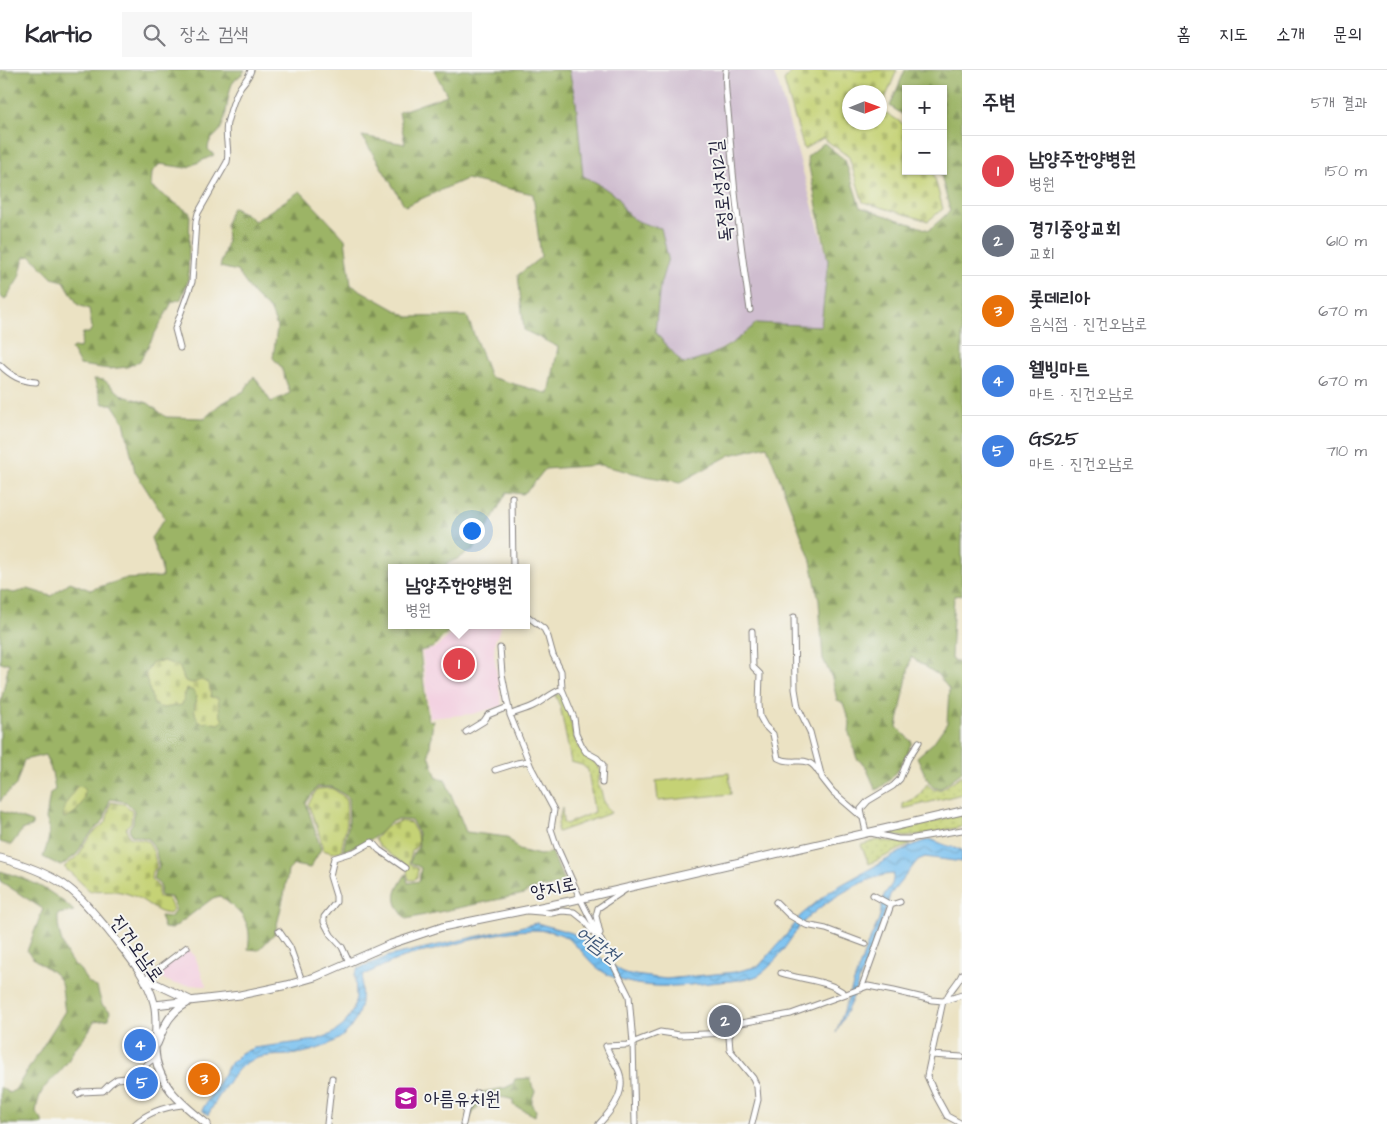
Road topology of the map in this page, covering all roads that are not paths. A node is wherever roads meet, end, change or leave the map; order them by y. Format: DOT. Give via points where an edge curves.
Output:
graph roads {
  1 [pos="251,70"];
  2 [pos="726,70"];
  3 [pos="750,310"];
  4 [pos="180,348"];
  5 [pos="0,365"];
  6 [pos="36,382"];
  7 [pos="512,497"];
  8 [pos="513,564"];
  9 [pos="794,617"];
  10 [pos="530,618"];
  11 [pos="752,631"];
  12 [pos="500,648"];
  13 [pos="562,689"];
  14 [pos="508,707"];
  15 [pos="510,715"];
  16 [pos="466,732"];
  17 [pos="919,742"];
  18 [pos="528,761"];
  19 [pos="495,770"];
  20 [pos="822,778"];
  21 [pos="602,783"];
  22 [pos="962,811"];
  23 [pos="862,817"];
  24 [pos="962,830"];
  25 [pos="866,832"];
  26 [pos="0,858"];
  27 [pos="405,868"];
  28 [pos="629,887"];
  29 [pos="873,895"];
  30 [pos="580,898"];
  31 [pos="776,902"];
  32 [pos="900,902"];
  33 [pos="891,905"];
  34 [pos="521,911"];
  35 [pos="279,931"];
  36 [pos="866,944"];
  37 [pos="186,946"];
  38 [pos="605,948"];
  39 [pos="349,962"];
  40 [pos="781,973"];
  41 [pos="962,974"];
  42 [pos="144,979"];
  43 [pos="302,981"];
  44 [pos="861,989"];
  45 [pos="847,994"];
  46 [pos="962,995"];
  47 [pos="191,1001"];
  48 [pos="945,1001"];
  49 [pos="155,1005"];
  50 [pos="730,1033"];
  51 [pos="634,1043"];
  52 [pos="155,1049"];
  53 [pos="931,1055"];
  54 [pos="156,1057"];
  55 [pos="962,1057"];
  56 [pos="332,1078"];
  57 [pos="477,1093"];
  58 [pos="78,1094"];
  59 [pos="182,1105"];
  60 [pos="960,1121"];
  61 [pos="135,1124"];
  62 [pos="207,1124"];
  63 [pos="327,1124"];
  64 [pos="463,1124"];
  65 [pos="599,1124"];
  66 [pos="635,1124"];
  67 [pos="752,1124"];
  1 -- 4 [label="street" via="240,88 228,121 227,162 198,213 192,282 175,329"];
  2 -- 3 [label="street, 독정로성지2길" via="724,87 730,153"];
  5 -- 6 [label="street" via="17,379"];
  7 -- 8 [label="street"];
  9 -- 20 [label="street" via="795,690"];
  10 -- 13 [label="street" via="544,629 561,670"];
  11 -- 20 [label="street" via="753,667 760,674 760,718 773,734 778,758 808,761"];
  12 -- 14 [label="street"];
  13 -- 15 [label="street" via="550,693 532,707"];
  13 -- 21 [label="street" via="582,746 603,765"];
  14 -- 15 [label="street"];
  14 -- 16 [label="street"];
  15 -- 18 [label="street"];
  17 -- 23 [label="street" via="900,779 868,801 861,809"];
  18 -- 19 [label="street"];
  18 -- 30 [label="street" via="554,810 551,829"];
  20 -- 23 [label="street"];
  22 -- 25 [label="street, 양지로"];
  23 -- 25 [label="street"];
  24 -- 25 [label="street" via="909,839"];
  25 -- 28 [label="street, 양지로"];
  26 -- 42 [label="street, 진건오남로" via="39,871 76,894"];
  27 -- 39 [label="street" via="372,842 334,858 330,876 336,902 324,917 324,922"];
  28 -- 30 [label="street, 양지로"];
  28 -- 38 [label="street" via="596,911"];
  29 -- 33 [label="street"];
  30 -- 34 [label="street, 양지로"];
  30 -- 38 [label="street"];
  31 -- 36 [label="street" via="806,925"];
  32 -- 33 [label="street"];
  33 -- 44 [label="street"];
  34 -- 38 [label="street" via="574,912"];
  34 -- 39 [label="street, 양지로" via="442,927"];
  35 -- 43 [label="street" via="290,947"];
  37 -- 42 [label="street"];
  38 -- 51 [label="street" via="629,996"];
  39 -- 43 [label="street, 양지로"];
  40 -- 45 [label="street" via="830,985"];
  41 -- 48 [label="street"];
  42 -- 47 [label="street"];
  42 -- 49 [label="street, 진건오남로"];
  43 -- 47 [label="street, 양지로"];
  44 -- 45 [label="street"];
  44 -- 48 [label="street" via="875,987"];
  45 -- 50 [label="street" via="791,1014 741,1023"];
  46 -- 48 [label="street"];
  47 -- 49 [label="street, 양지로"];
  47 -- 52 [label="street" via="168,1019"];
  48 -- 53 [label="street"];
  49 -- 52 [label="street, 진건오남로"];
  50 -- 51 [label="street" via="680,1035 660,1032"];
  50 -- 67 [label="street" via="730,1050 753,1078 757,1088 758,1100"];
  51 -- 65 [label="street" via="606,1046 621,1083 613,1109"];
  51 -- 66 [label="street"];
  52 -- 54 [label="street, 진건오남로"];
  53 -- 55 [label="street"];
  53 -- 60 [label="street" via="927,1076 947,1116"];
  54 -- 58 [label="street" via="135,1077 117,1080 103,1091"];
  54 -- 59 [label="street, 진건오남로" via="164,1080"];
  56 -- 63 [label="street"];
  57 -- 64 [label="street" via="466,1110"];
  59 -- 61 [label="street" via="165,1107"];
  59 -- 62 [label="street, 진건오남로"];
}
